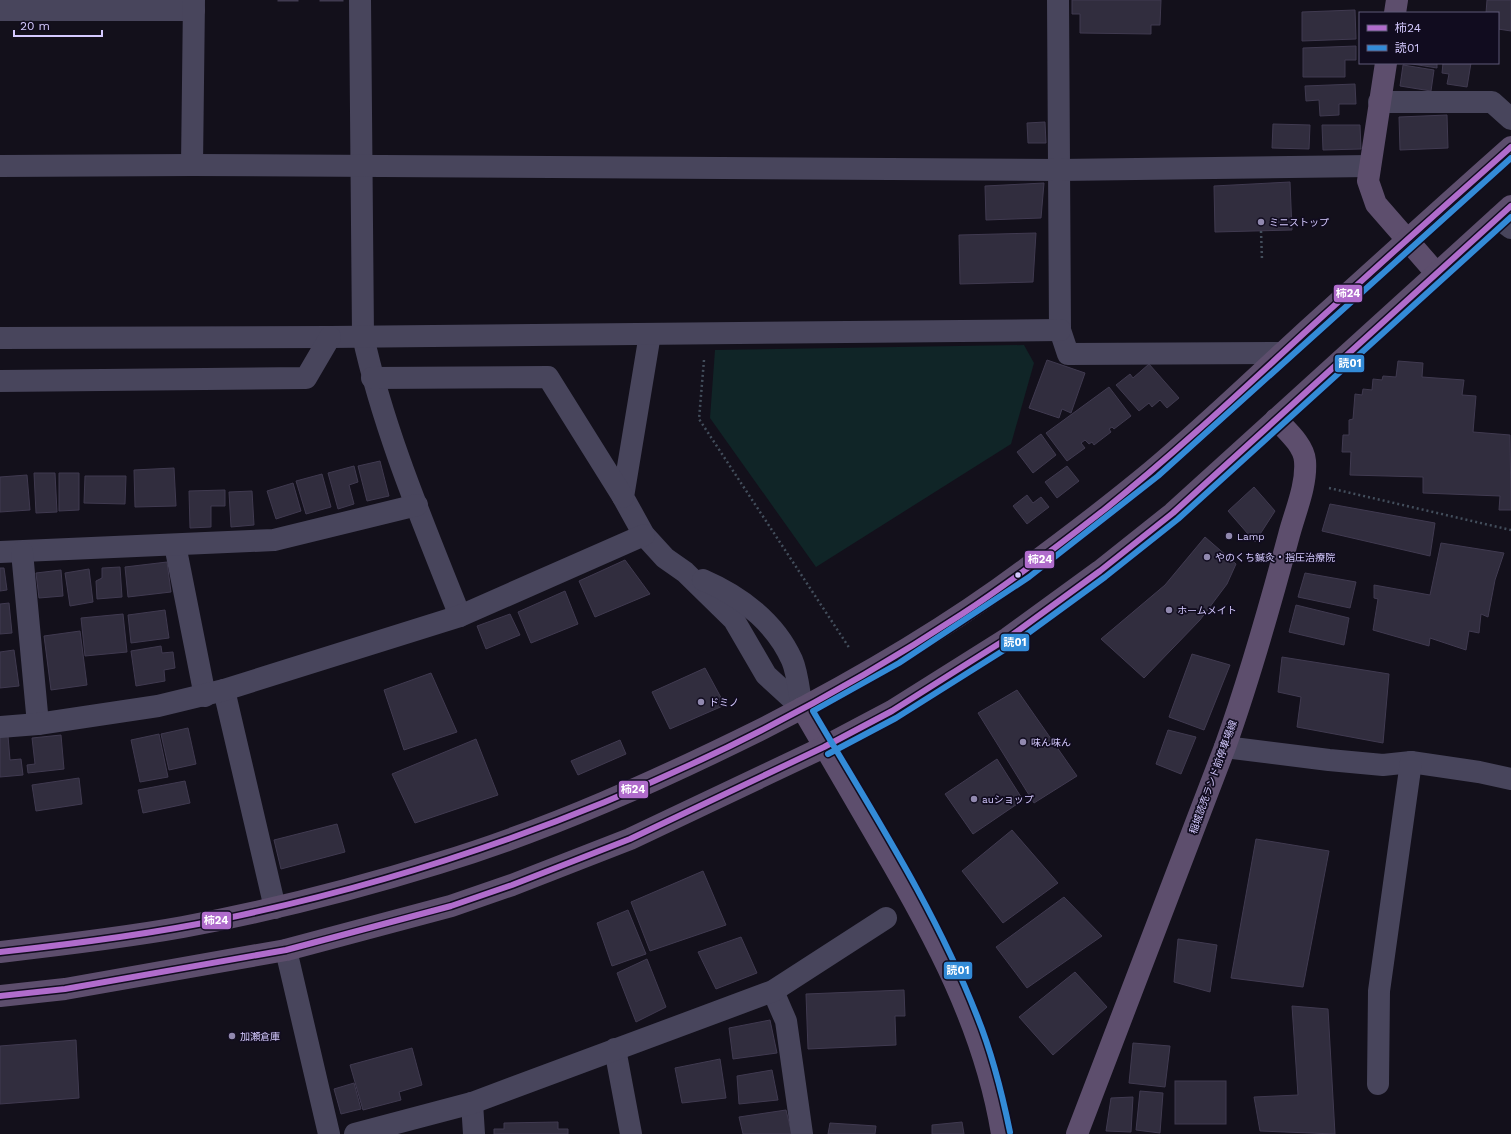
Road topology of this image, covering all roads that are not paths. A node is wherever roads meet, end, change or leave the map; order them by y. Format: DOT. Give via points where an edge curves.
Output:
graph roads {
  1 [pos="360,0"];
  2 [pos="1058,0"];
  3 [pos="1397,0"];
  4 [pos="194,5"];
  5 [pos="0,10"];
  6 [pos="1395,12"];
  7 [pos="1386,64"];
  8 [pos="1379,102"];
  9 [pos="1511,119"];
  10 [pos="1511,147"];
  11 [pos="192,165"];
  12 [pos="0,166"];
  13 [pos="1370,166"];
  14 [pos="362,167"];
  15 [pos="1059,170"];
  16 [pos="1507,218"];
  17 [pos="1407,240"];
  18 [pos="1437,274"];
  19 [pos="1060,330"];
  20 [pos="650,334"];
  21 [pos="363,336"];
  22 [pos="330,337"];
  23 [pos="0,338"];
  24 [pos="1283,353"];
  25 [pos="372,378"];
  26 [pos="0,381"];
  27 [pos="1276,419"];
  28 [pos="622,497"];
  29 [pos="417,505"];
  30 [pos="644,536"];
  31 [pos="175,545"];
  32 [pos="0,552"];
  33 [pos="22,552"];
  34 [pos="685,572"];
  35 [pos="460,616"];
  36 [pos="214,693"];
  37 [pos="802,708"];
  38 [pos="38,724"];
  39 [pos="0,727"];
  40 [pos="824,747"];
  41 [pos="1225,747"];
  42 [pos="1411,762"];
  43 [pos="1511,779"];
  44 [pos="275,908"];
  45 [pos="886,918"];
  46 [pos="286,950"];
  47 [pos="0,952"];
  48 [pos="773,991"];
  49 [pos="0,996"];
  50 [pos="615,1049"];
  51 [pos="1378,1084"];
  52 [pos="472,1103"];
  53 [pos="329,1134"];
  54 [pos="355,1134"];
  55 [pos="474,1134"];
  56 [pos="631,1134"];
  57 [pos="802,1134"];
  58 [pos="1002,1134"];
  59 [pos="1077,1134"];
  1 -- 14 [label="street"];
  2 -- 15 [label="street"];
  3 -- 6 [label="main road"];
  4 -- 5 [label="street"];
  4 -- 11 [label="street"];
  7 -- 8 [label="main road"];
  8 -- 9 [label="street" via="1492,102"];
  8 -- 13 [label="main road"];
  10 -- 17 [label="main road"];
  11 -- 12 [label="street"];
  11 -- 14 [label="street"];
  13 -- 15 [label="street"];
  13 -- 17 [label="main road" via="1368,181 1376,204"];
  14 -- 15 [label="street"];
  14 -- 21 [label="street"];
  15 -- 19 [label="street"];
  16 -- 18 [label="main road"];
  17 -- 18 [label="main road"];
  17 -- 24 [label="main road"];
  18 -- 27 [label="main road"];
  19 -- 20 [label="street"];
  19 -- 24 [label="street" via="1068,354"];
  20 -- 21 [label="street"];
  20 -- 28 [label="street"];
  21 -- 22 [label="street"];
  21 -- 25 [label="street"];
  22 -- 23 [label="street"];
  22 -- 26 [label="street" via="306,378"];
  24 -- 37 [label="main road" via="1152,470 1025,570 894,656"];
  25 -- 28 [label="street" via="548,377"];
  25 -- 29 [label="street"];
  27 -- 40 [label="main road" via="1173,513 1046,612 917,695"];
  27 -- 41 [label="main road, 稲城読売ランド前停車場線" via="1299,445 1305,460 1303,482 1245,692"];
  28 -- 30 [label="street"];
  29 -- 31 [label="street" via="274,540"];
  29 -- 35 [label="street"];
  30 -- 34 [label="street" via="665,558"];
  30 -- 35 [label="street"];
  31 -- 33 [label="street"];
  31 -- 36 [label="street"];
  32 -- 33 [label="street"];
  33 -- 38 [label="street"];
  34 -- 37 [label="street" via="734,620 766,675"];
  34 -- 37 [label="street" via="720,587 749,606 778,636 792,661"];
  35 -- 36 [label="street"];
  36 -- 38 [label="street" via="158,706"];
  36 -- 44 [label="street"];
  37 -- 40 [label="main road"];
  37 -- 44 [label="main road" via="671,773 557,822 380,881"];
  38 -- 39 [label="street"];
  40 -- 46 [label="main road" via="686,813 572,863 451,906"];
  40 -- 58 [label="main road" via="940,948 977,1037 995,1097"];
  41 -- 42 [label="street" via="1383,765"];
  41 -- 59 [label="main road, 稲城読売ランド前停車場線"];
  42 -- 43 [label="street"];
  42 -- 51 [label="street" via="1379,991"];
  44 -- 47 [label="main road" via="184,927"];
  45 -- 48 [label="street"];
  46 -- 49 [label="main road" via="65,989"];
  46 -- 53 [label="street"];
  48 -- 50 [label="street"];
  48 -- 57 [label="street" via="786,1021"];
  50 -- 52 [label="street"];
  50 -- 56 [label="street"];
  52 -- 54 [label="street"];
  52 -- 55 [label="street"];
}
